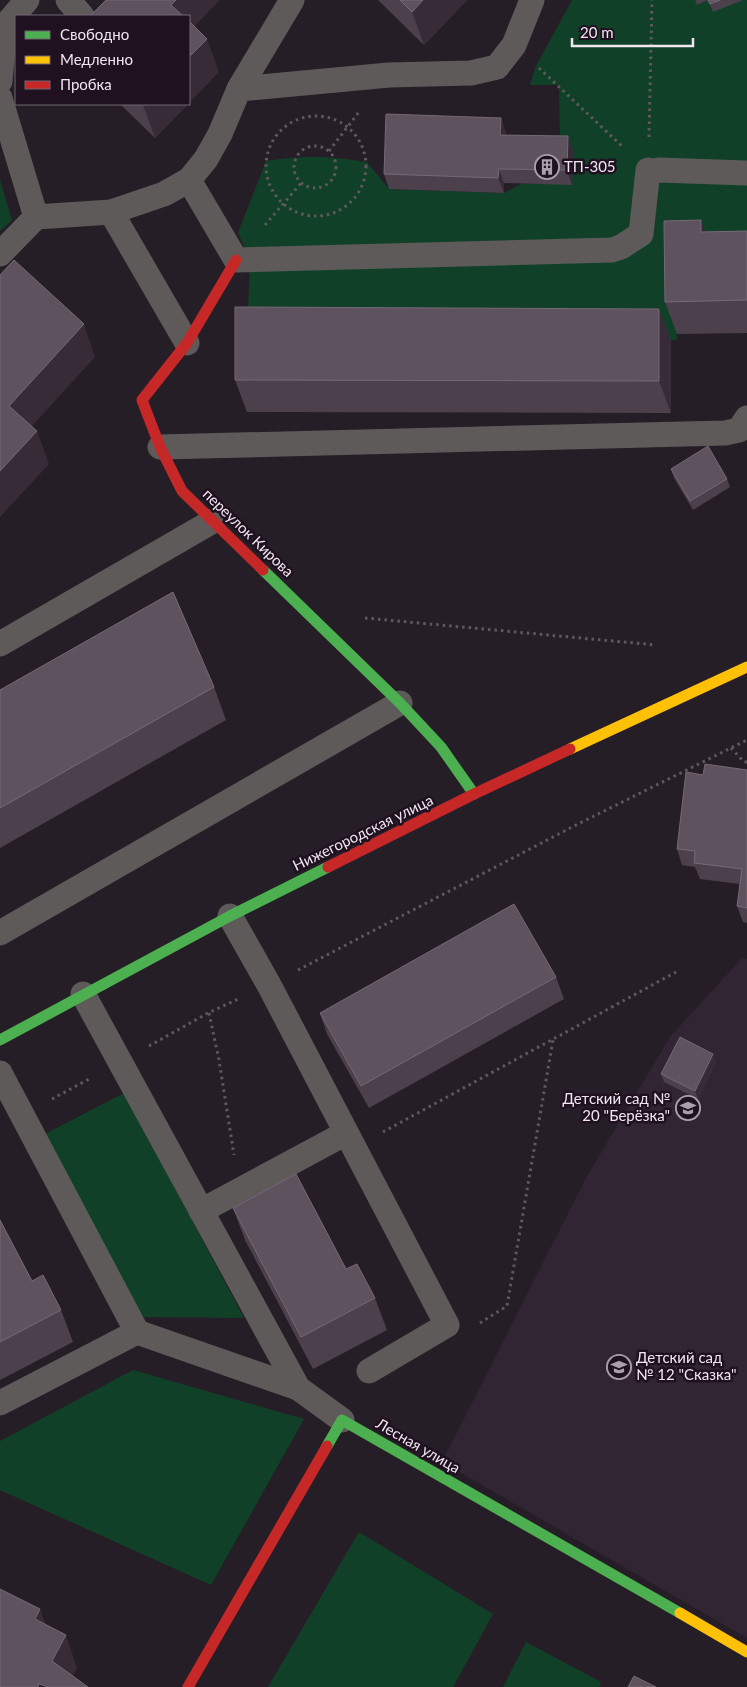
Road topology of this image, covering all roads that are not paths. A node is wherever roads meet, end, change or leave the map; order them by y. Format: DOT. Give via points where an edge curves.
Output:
graph roads {
  1 [pos="27,0"];
  2 [pos="68,0"];
  3 [pos="292,0"];
  4 [pos="532,0"];
  5 [pos="81,15"];
  6 [pos="2,25"];
  7 [pos="0,80"];
  8 [pos="239,89"];
  9 [pos="0,98"];
  10 [pos="747,173"];
  11 [pos="189,180"];
  12 [pos="111,212"];
  13 [pos="36,217"];
  14 [pos="0,254"];
  15 [pos="236,260"];
  16 [pos="187,343"];
  17 [pos="747,418"];
  18 [pos="160,447"];
  19 [pos="213,521"];
  20 [pos="0,644"];
  21 [pos="747,667"];
  22 [pos="400,703"];
  23 [pos="474,794"];
  24 [pos="230,916"];
  25 [pos="0,933"];
  26 [pos="83,994"];
  27 [pos="0,1040"];
  28 [pos="0,1072"];
  29 [pos="350,1140"];
  30 [pos="201,1211"];
  31 [pos="138,1332"];
  32 [pos="369,1371"];
  33 [pos="298,1388"];
  34 [pos="0,1403"];
  35 [pos="342,1420"];
  36 [pos="747,1652"];
  37 [pos="188,1687"];
  1 -- 6 [label="lane"];
  2 -- 5 [label="lane"];
  3 -- 8 [label="lane"];
  4 -- 8 [label="lane" via="514,45 497,67 471,73 389,75"];
  6 -- 7 [label="lane"];
  8 -- 11 [label="lane" via="220,134"];
  9 -- 13 [label="lane"];
  10 -- 15 [label="lane" via="648,170 641,234 612,250"];
  11 -- 12 [label="lane" via="164,194"];
  11 -- 15 [label="lane"];
  12 -- 13 [label="lane"];
  12 -- 16 [label="lane"];
  13 -- 14 [label="lane"];
  15 -- 16 [label="street, переулок Кирова"];
  16 -- 18 [label="street, переулок Кирова" via="142,400"];
  17 -- 18 [label="lane" via="739,430 725,433"];
  18 -- 19 [label="street, переулок Кирова" via="182,491"];
  19 -- 20 [label="lane"];
  19 -- 22 [label="street, переулок Кирова"];
  21 -- 23 [label="street, Нижегородская улица"];
  22 -- 23 [label="street, переулок Кирова" via="441,747"];
  22 -- 25 [label="lane"];
  23 -- 24 [label="street, Нижегородская улица"];
  24 -- 26 [label="street, Нижегородская улица"];
  24 -- 29 [label="lane"];
  26 -- 27 [label="street, Нижегородская улица"];
  26 -- 30 [label="lane"];
  28 -- 31 [label="lane"];
  29 -- 30 [label="lane"];
  29 -- 32 [label="lane" via="447,1325"];
  30 -- 33 [label="lane"];
  31 -- 33 [label="lane"];
  31 -- 34 [label="lane"];
  33 -- 35 [label="lane"];
  35 -- 36 [label="street, Лесная улица"];
  35 -- 37 [label="street"];
}
